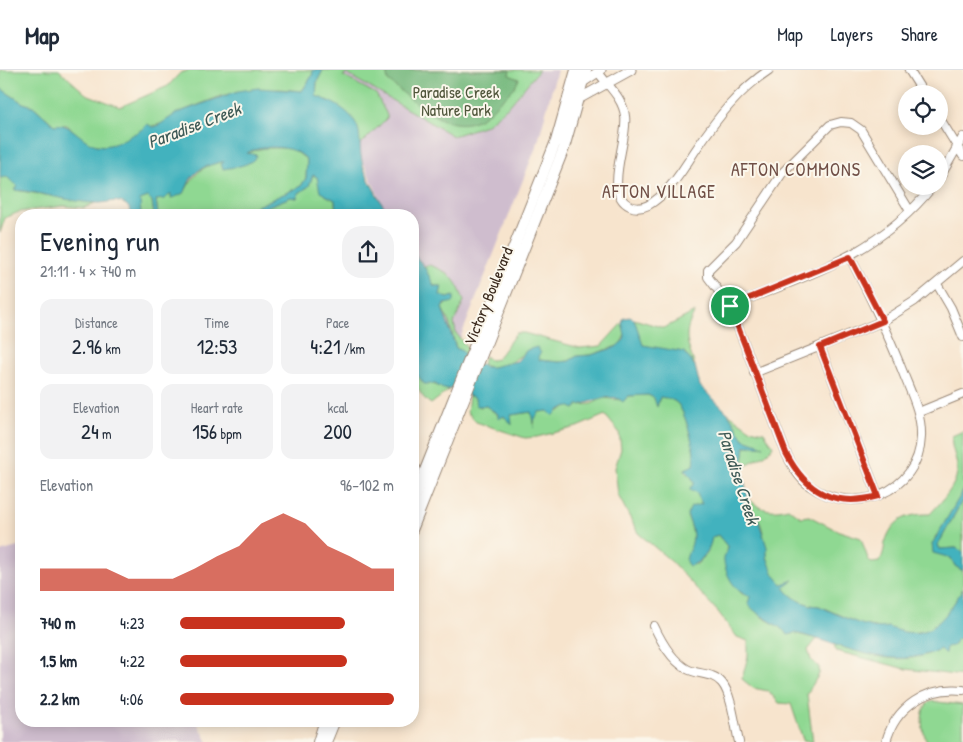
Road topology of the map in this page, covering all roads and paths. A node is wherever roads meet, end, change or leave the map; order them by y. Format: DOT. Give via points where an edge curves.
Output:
graph roads {
  1 [pos="576,70"];
  2 [pos="586,70"];
  3 [pos="631,70"];
  4 [pos="769,70"];
  5 [pos="910,70"];
  6 [pos="600,71"];
  7 [pos="583,81"];
  8 [pos="609,84"];
  9 [pos="919,85"];
  10 [pos="572,90"];
  11 [pos="573,102"];
  12 [pos="948,132"];
  13 [pos="963,137"];
  14 [pos="958,148"];
  15 [pos="963,156"];
  16 [pos="948,165"];
  17 [pos="925,195"];
  18 [pos="910,212"];
  19 [pos="850,257"];
  20 [pos="963,261"];
  21 [pos="937,284"];
  22 [pos="730,306"];
  23 [pos="883,321"];
  24 [pos="963,337"];
  25 [pos="820,347"];
  26 [pos="754,373"];
  27 [pos="963,394"];
  28 [pos="456,404"];
  29 [pos="919,412"];
  30 [pos="419,486"];
  31 [pos="878,496"];
  32 [pos="419,510"];
  33 [pos="654,626"];
  34 [pos="963,690"];
  35 [pos="323,727"];
  36 [pos="332,727"];
  37 [pos="318,742"];
  38 [pos="326,742"];
  39 [pos="739,742"];
  40 [pos="886,742"];
  1 -- 10 [label="main road, Victory Boulevard"];
  2 -- 7 [label="main road, Victory Boulevard"];
  3 -- 8 [label="street"];
  4 -- 8 [label="street" via="749,85 712,125 677,180 648,206 637,207 621,198 616,184 626,123 624,108"];
  5 -- 9 [label="street"];
  6 -- 7 [label="street"];
  6 -- 8 [label="street"];
  7 -- 10 [label="street"];
  7 -- 11 [label="main road, Victory Boulevard"];
  8 -- 11 [label="street"];
  10 -- 11 [label="main road, Victory Boulevard"];
  11 -- 28 [label="main road, Victory Boulevard"];
  12 -- 14 [label="street"];
  13 -- 14 [label="street"];
  14 -- 15 [label="street"];
  14 -- 16 [label="street"];
  17 -- 18 [label="street"];
  18 -- 19 [label="street"];
  18 -- 22 [label="street" via="861,130 851,123 830,125 783,172 736,242 708,270 708,277"];
  19 -- 22 [label="street"];
  19 -- 23 [label="street"];
  20 -- 21 [label="street"];
  21 -- 23 [label="street"];
  21 -- 24 [label="street"];
  22 -- 26 [label="street"];
  23 -- 25 [label="street"];
  23 -- 29 [label="street"];
  25 -- 26 [label="street"];
  25 -- 31 [label="street"];
  26 -- 31 [label="street" via="786,453 803,481 838,499 852,501"];
  27 -- 29 [label="street"];
  28 -- 30 [label="main road, Victory Boulevard"];
  28 -- 32 [label="main road, Victory Boulevard"];
  29 -- 31 [label="street" via="921,438 914,463 900,482"];
  33 -- 39 [label="street" via="664,646 686,668 722,682 728,693"];
  34 -- 40 [label="street" via="926,694 913,702 896,718"];
  35 -- 37 [label="main road"];
  36 -- 38 [label="main road"];
}
